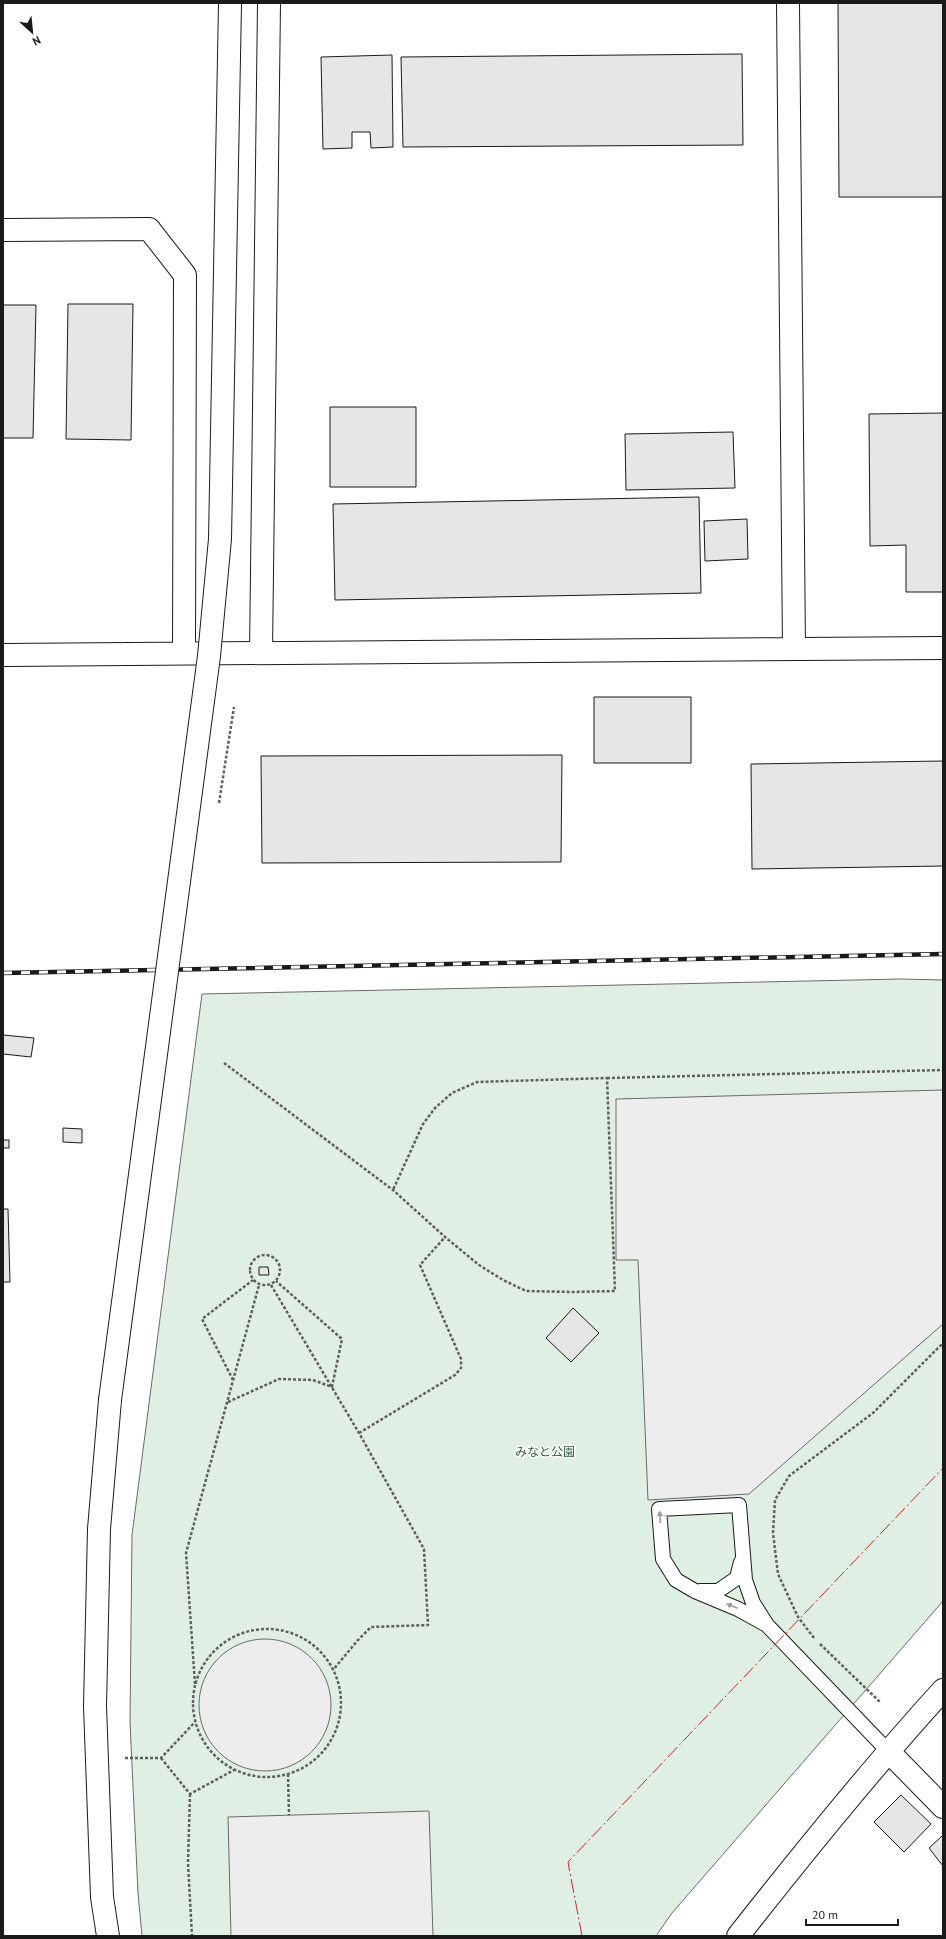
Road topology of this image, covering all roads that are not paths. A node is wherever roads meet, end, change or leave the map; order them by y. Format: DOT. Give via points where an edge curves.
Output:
graph roads {
  1 [pos="230,3"];
  2 [pos="269,3"];
  3 [pos="788,3"];
  4 [pos="3,230"];
  5 [pos="943,648"];
  6 [pos="794,649"];
  7 [pos="261,653"];
  8 [pos="184,654"];
  9 [pos="3,655"];
  10 [pos="742,1556"];
  11 [pos="695,1591"];
  12 [pos="767,1625"];
  13 [pos="943,1690"];
  14 [pos="888,1751"];
  15 [pos="943,1807"];
  16 [pos="108,1936"];
  17 [pos="738,1936"];
  1 -- 16 [label="street, bridge" via="220,539 209,656 110,1400 99,1529 95,1706 102,1896"];
  2 -- 7 [label="street"];
  3 -- 6 [label="street"];
  4 -- 8 [label="street" via="149,229 185,275"];
  5 -- 6 [label="street"];
  6 -- 7 [label="street"];
  7 -- 8 [label="street"];
  8 -- 9 [label="street"];
  10 -- 11 [label="lane" via="737,1578 718,1591"];
  11 -- 10 [label="lane, one-way" via="676,1580 663,1559 660,1509 739,1505"];
  10 -- 12 [label="lane" via="745,1580 753,1603"];
  12 -- 11 [label="lane, one-way" via="738,1609"];
  12 -- 14 [label="lane"];
  13 -- 14 [label="street"];
  14 -- 15 [label="street"];
  14 -- 17 [label="street"];
}
